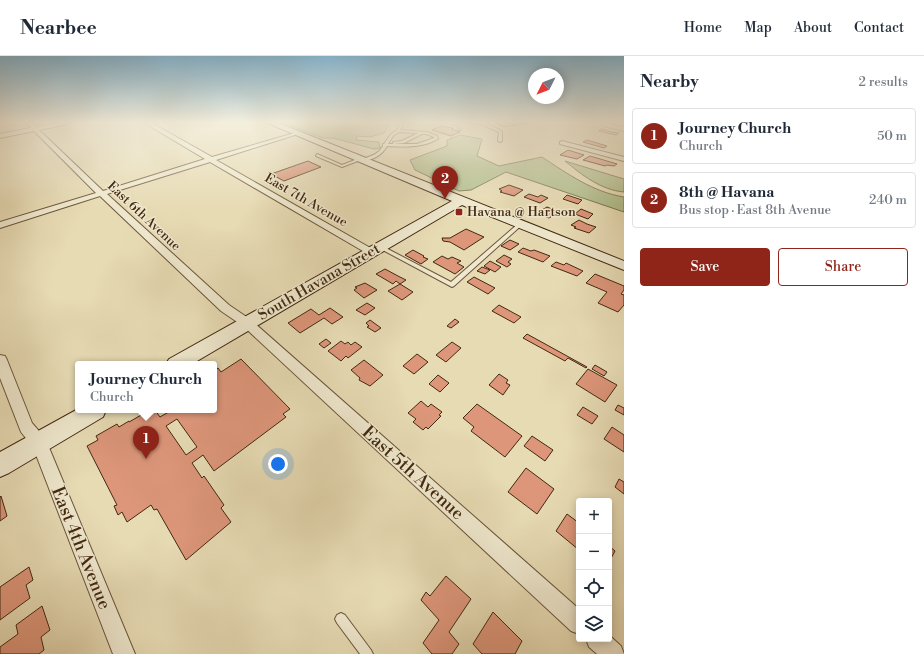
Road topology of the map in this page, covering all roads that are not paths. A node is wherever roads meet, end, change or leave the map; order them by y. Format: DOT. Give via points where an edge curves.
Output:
graph roads {
  1 [pos="57,150"];
  2 [pos="195,150"];
  3 [pos="241,150"];
  4 [pos="337,150"];
  5 [pos="382,150"];
  6 [pos="589,150"];
  7 [pos="317,155"];
  8 [pos="211,159"];
  9 [pos="624,159"];
  10 [pos="362,160"];
  11 [pos="101,193"];
  12 [pos="462,200"];
  13 [pos="521,224"];
  14 [pos="0,225"];
  15 [pos="376,250"];
  16 [pos="624,266"];
  17 [pos="248,323"];
  18 [pos="0,360"];
  19 [pos="181,361"];
  20 [pos="90,413"];
  21 [pos="38,442"];
  22 [pos="0,465"];
  23 [pos="341,619"];
  24 [pos="576,620"];
  25 [pos="600,642"];
  26 [pos="124,654"];
  27 [pos="367,654"];
  28 [pos="613,654"];
  1 -- 11 [label="street, East 6th Avenue"];
  2 -- 8 [label="street, East 7th Avenue"];
  3 -- 8 [label="street"];
  4 -- 10 [label="street"];
  5 -- 10 [label="lane" via="379,154"];
  6 -- 9 [label="street"];
  7 -- 10 [label="lane" via="342,166"];
  8 -- 11 [label="street"];
  8 -- 15 [label="street, East 7th Avenue"];
  10 -- 12 [label="street"];
  11 -- 14 [label="street"];
  11 -- 17 [label="street, East 6th Avenue" via="225,308"];
  12 -- 13 [label="street"];
  12 -- 15 [label="street, South Havana Street"];
  13 -- 15 [label="lane" via="452,285"];
  13 -- 16 [label="street"];
  15 -- 17 [label="street, South Havana Street"];
  17 -- 19 [label="street, South Havana Street"];
  17 -- 24 [label="street, East 5th Avenue"];
  18 -- 21 [label="street" via="26,427"];
  20 -- 21 [label="street"];
  21 -- 22 [label="street"];
  21 -- 26 [label="street, East 4th Avenue"];
  23 -- 27 [label="lane"];
  25 -- 28 [label="street"];
}
